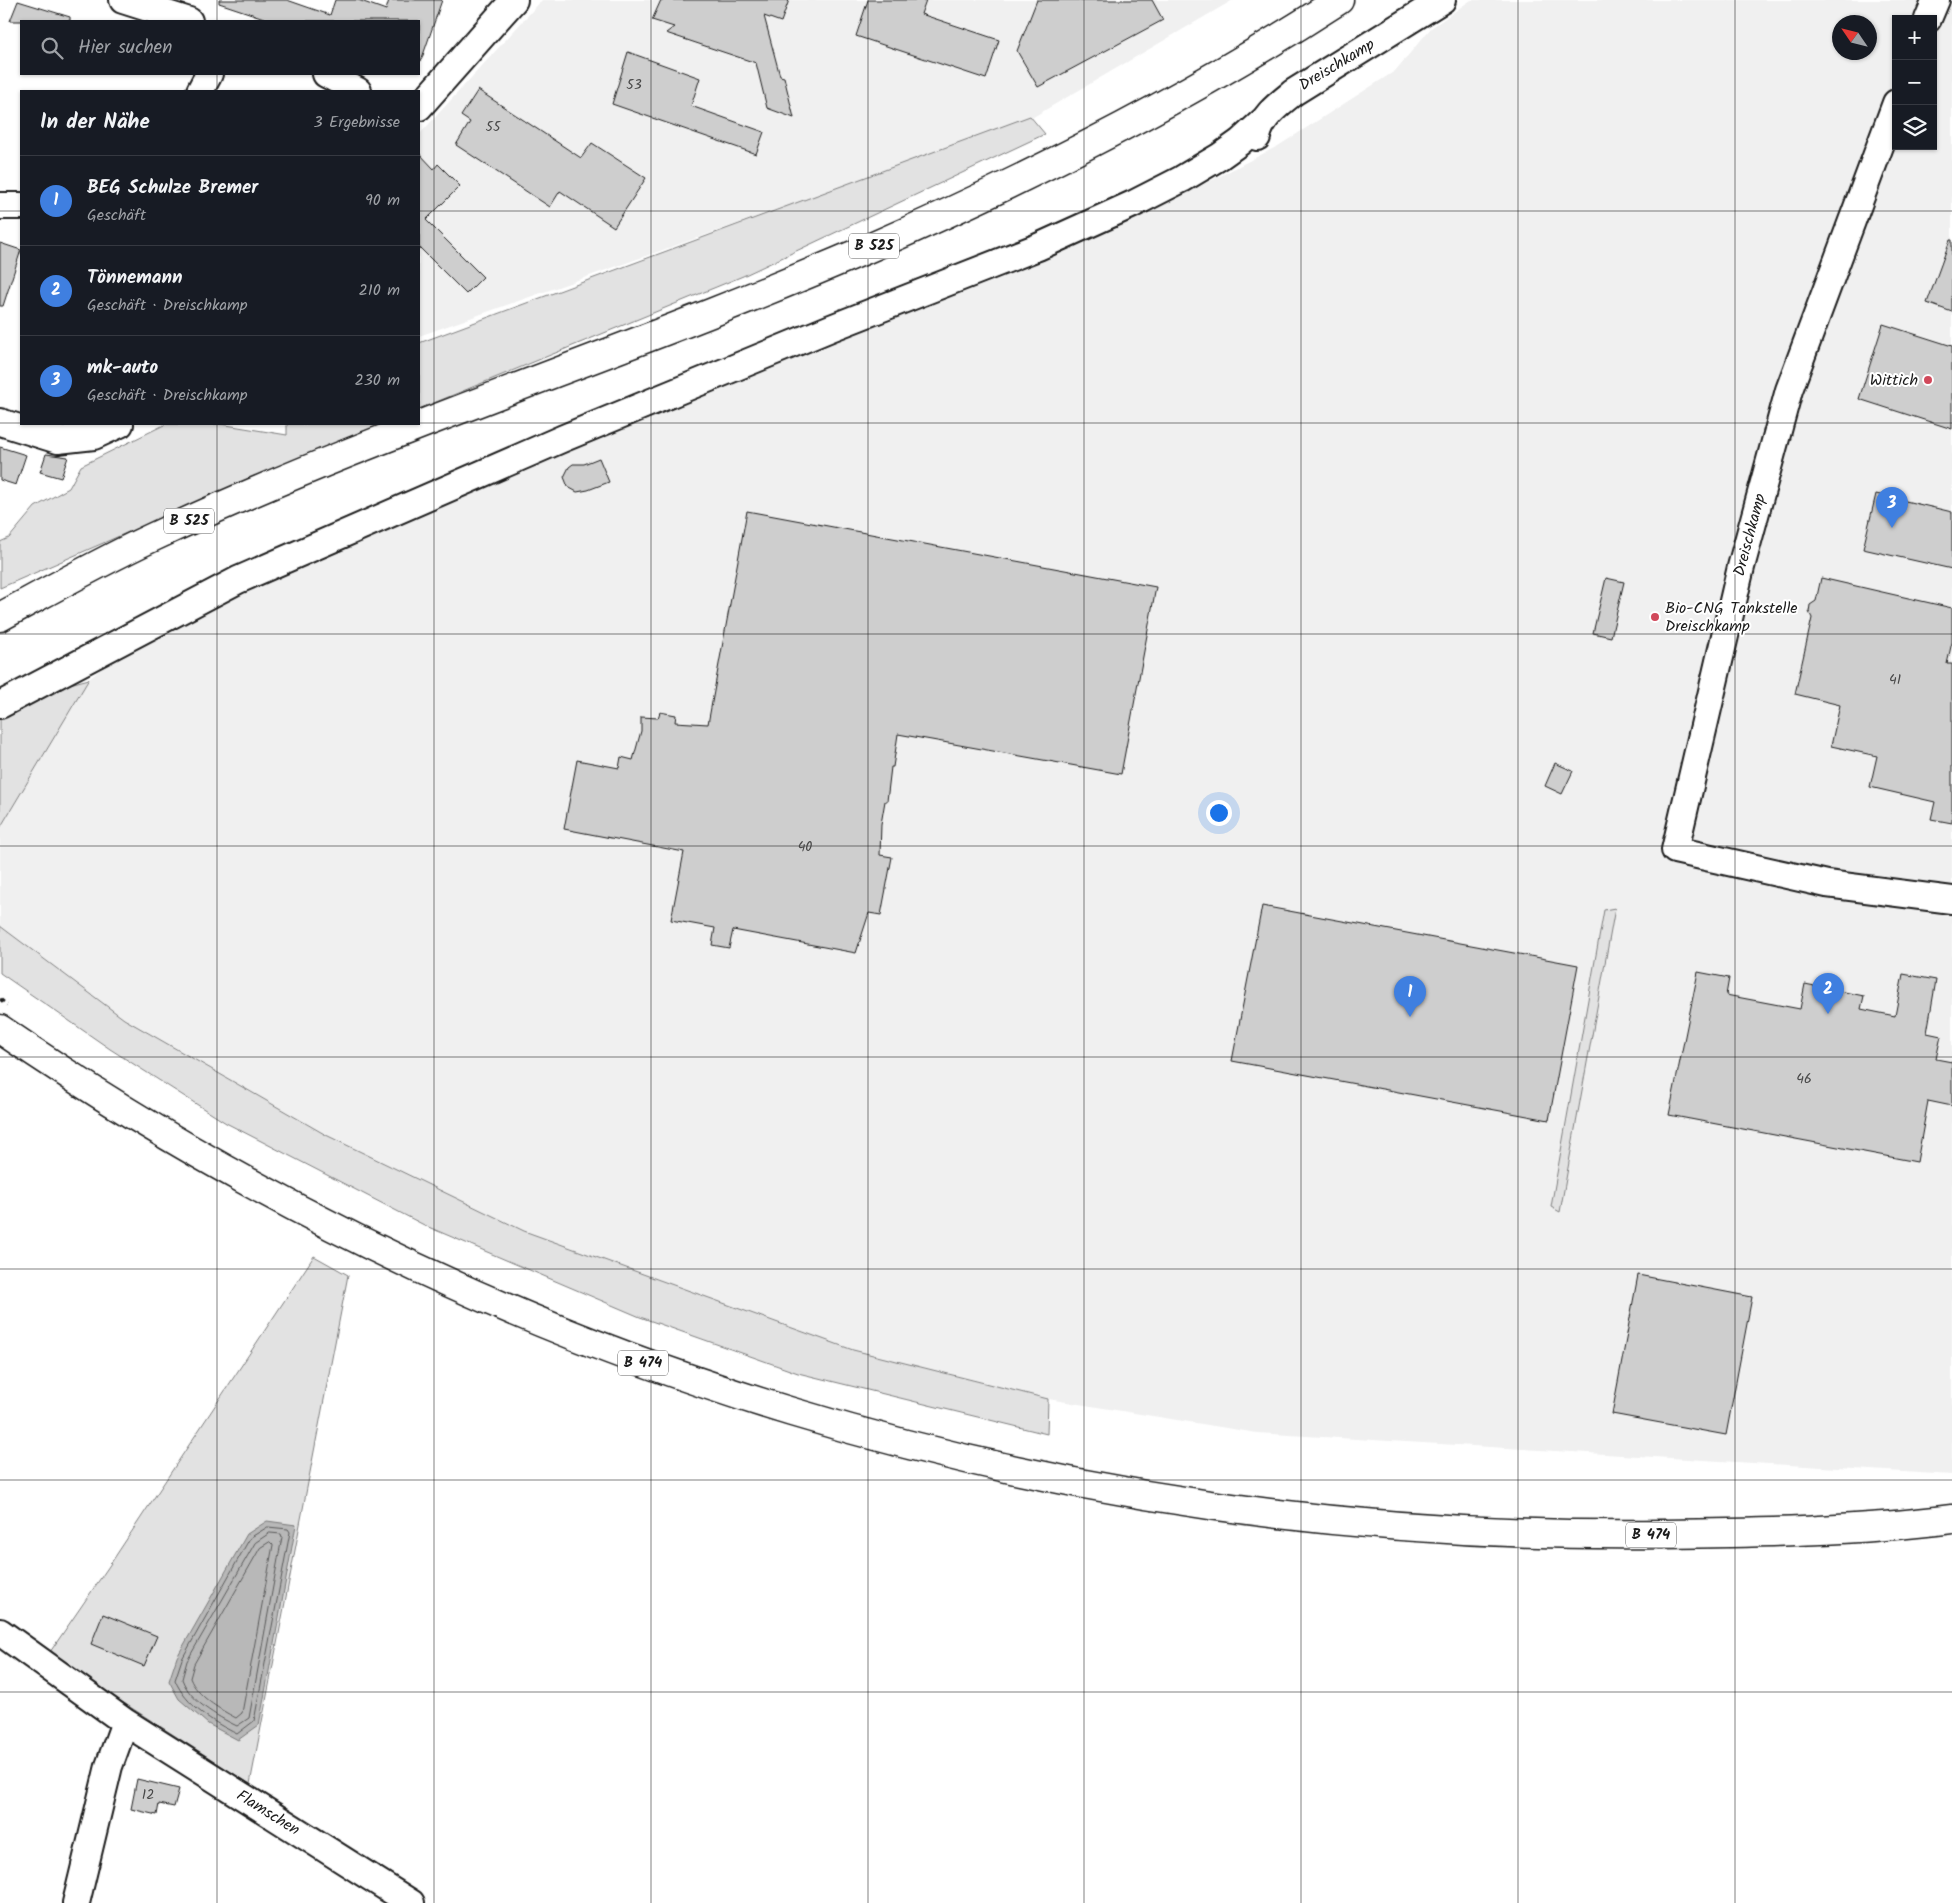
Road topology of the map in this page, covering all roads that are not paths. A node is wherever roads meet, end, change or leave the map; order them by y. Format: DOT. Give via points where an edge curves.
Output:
graph roads {
  1 [pos="123,0"];
  2 [pos="514,0"];
  3 [pos="1339,0"];
  4 [pos="1442,0"];
  5 [pos="1936,0"];
  6 [pos="1930,15"];
  7 [pos="187,20"];
  8 [pos="208,75"];
  9 [pos="328,75"];
  10 [pos="201,90"];
  11 [pos="356,90"];
  12 [pos="1895,105"];
  13 [pos="420,106"];
  14 [pos="1263,121"];
  15 [pos="1256,149"];
  16 [pos="0,206"];
  17 [pos="20,206"];
  18 [pos="0,422"];
  19 [pos="118,425"];
  20 [pos="0,617"];
  21 [pos="0,705"];
  22 [pos="1952,900"];
  23 [pos="7,1020"];
  24 [pos="1952,1519"];
  25 [pos="0,1632"];
  26 [pos="125,1722"];
  27 [pos="76,1903"];
  28 [pos="411,1903"];
  1 -- 7 [label="street"];
  2 -- 13 [label="street"];
  3 -- 20 [label="main road, B 525" via="1189,91 957,208 868,249 216,509 120,553"];
  4 -- 14 [label="street, Dreischkamp" via="1294,92"];
  5 -- 6 [label="street"];
  8 -- 10 [label="street"];
  9 -- 11 [label="street"];
  12 -- 22 [label="street, Dreischkamp" via="1789,390 1742,567 1675,850 1827,884"];
  14 -- 15 [label="street, Dreischkamp" via="1257,134"];
  14 -- 21 [label="street" via="1219,157 1124,208 1038,247 564,438 238,580"];
  16 -- 17 [label="street"];
  18 -- 19 [label="street" via="58,440 94,436"];
  23 -- 24 [label="main road, B 474" via="134,1116 272,1197 410,1266 515,1313 658,1369 891,1442 1070,1482 1177,1501 1298,1518 1429,1529 1597,1535 1734,1534 1902,1525"];
  25 -- 26 [label="street, Flamschen"];
  26 -- 27 [label="street" via="109,1766"];
  26 -- 28 [label="street, Flamschen"];
}
